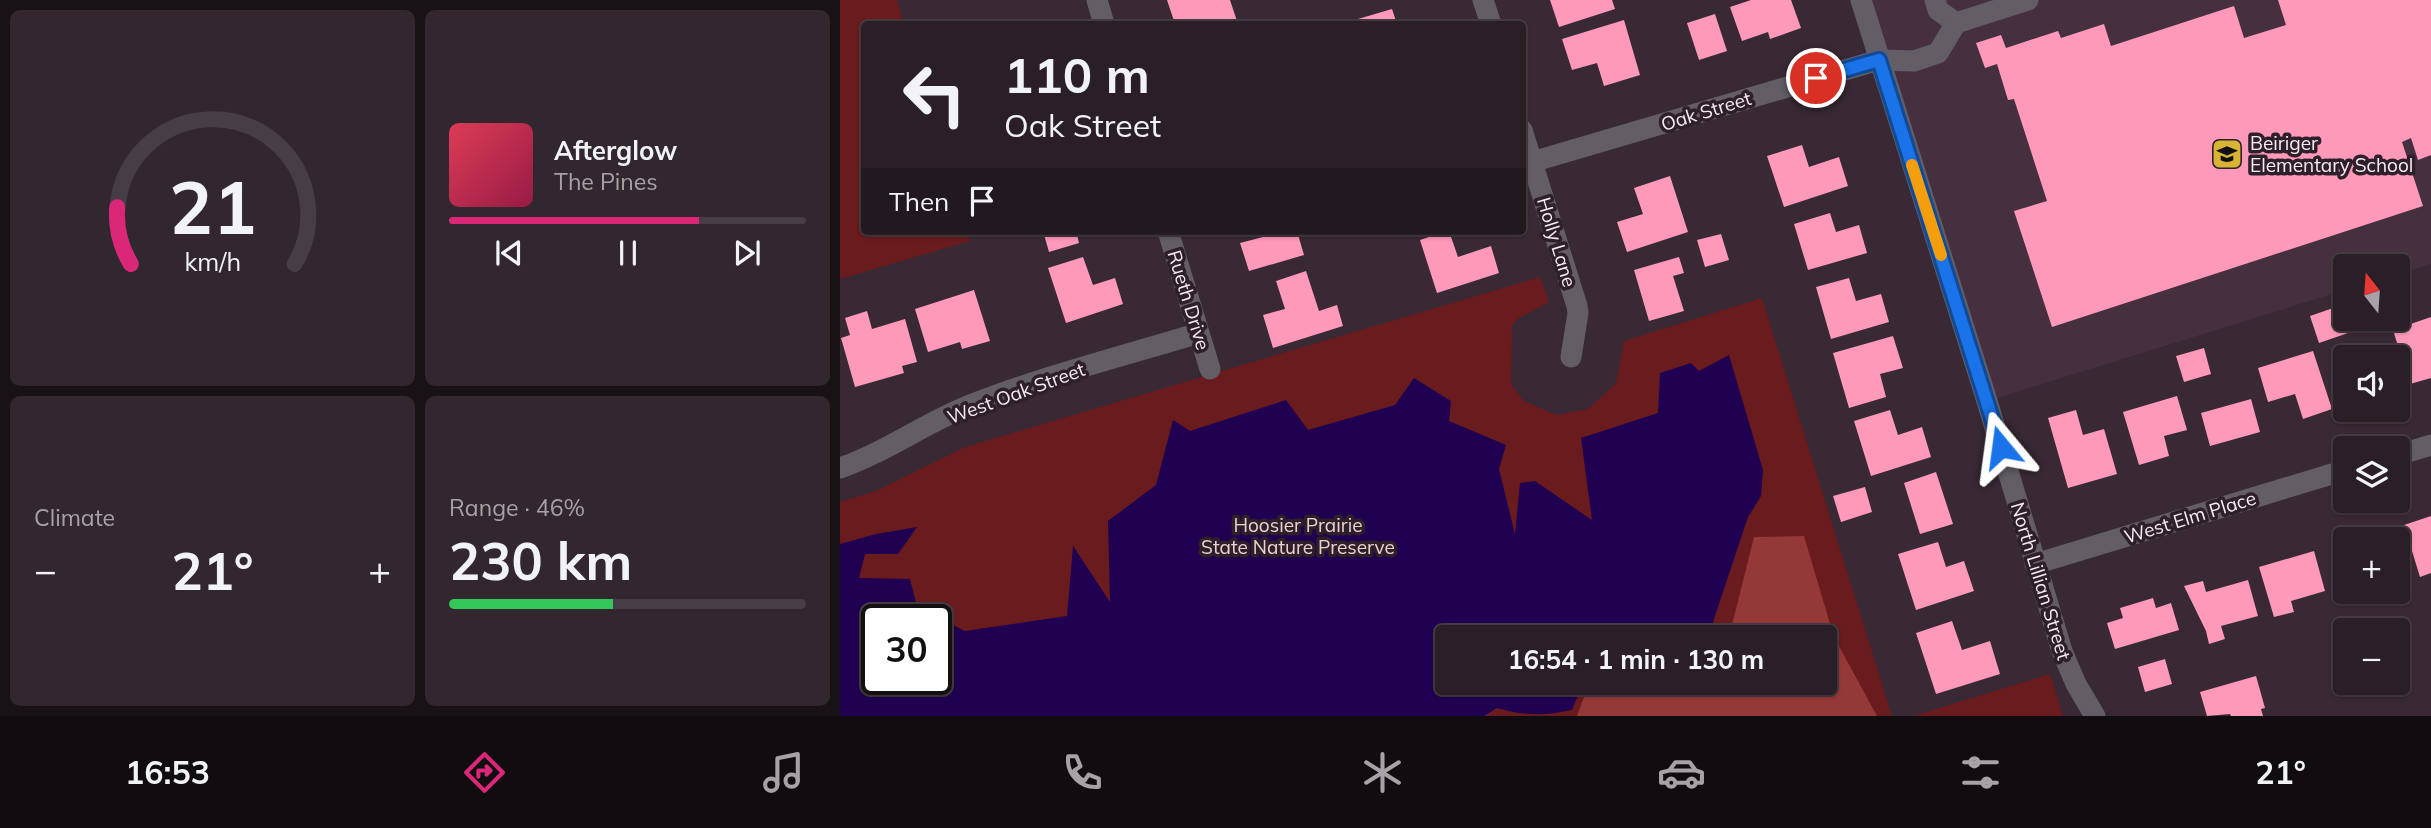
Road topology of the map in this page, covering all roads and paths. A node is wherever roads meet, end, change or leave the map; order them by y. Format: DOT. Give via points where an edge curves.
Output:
graph roads {
  1 [pos="1097,0"];
  2 [pos="1483,0"];
  3 [pos="1861,0"];
  4 [pos="1935,0"];
  5 [pos="2028,0"];
  6 [pos="1103,21"];
  7 [pos="1489,21"];
  8 [pos="1955,23"];
  9 [pos="1879,60"];
  10 [pos="1526,143"];
  11 [pos="1532,162"];
  12 [pos="1169,235"];
  13 [pos="1199,333"];
  14 [pos="1572,357"];
  15 [pos="1210,369"];
  16 [pos="2431,445"];
  17 [pos="2410,451"];
  18 [pos="840,468"];
  19 [pos="2333,474"];
  20 [pos="2035,564"];
  21 [pos="2095,716"];
  1 -- 6 [label="street"];
  2 -- 7 [label="street"];
  3 -- 9 [label="street, North Lillian Street"];
  4 -- 8 [label="street" via="1938,10"];
  5 -- 8 [label="street"];
  8 -- 9 [label="street, Oak Street" via="1938,53 1914,61"];
  9 -- 11 [label="street, Oak Street"];
  9 -- 20 [label="street, North Lillian Street"];
  10 -- 11 [label="street, Holly Lane"];
  11 -- 14 [label="street, Holly Lane" via="1577,306"];
  12 -- 13 [label="street, Rueth Drive"];
  13 -- 15 [label="street, Rueth Drive"];
  13 -- 18 [label="street, West Oak Street" via="967,406"];
  16 -- 17 [label="street"];
  19 -- 20 [label="street, West Elm Place"];
  20 -- 21 [label="street, North Lillian Street" via="2062,651"];
}
